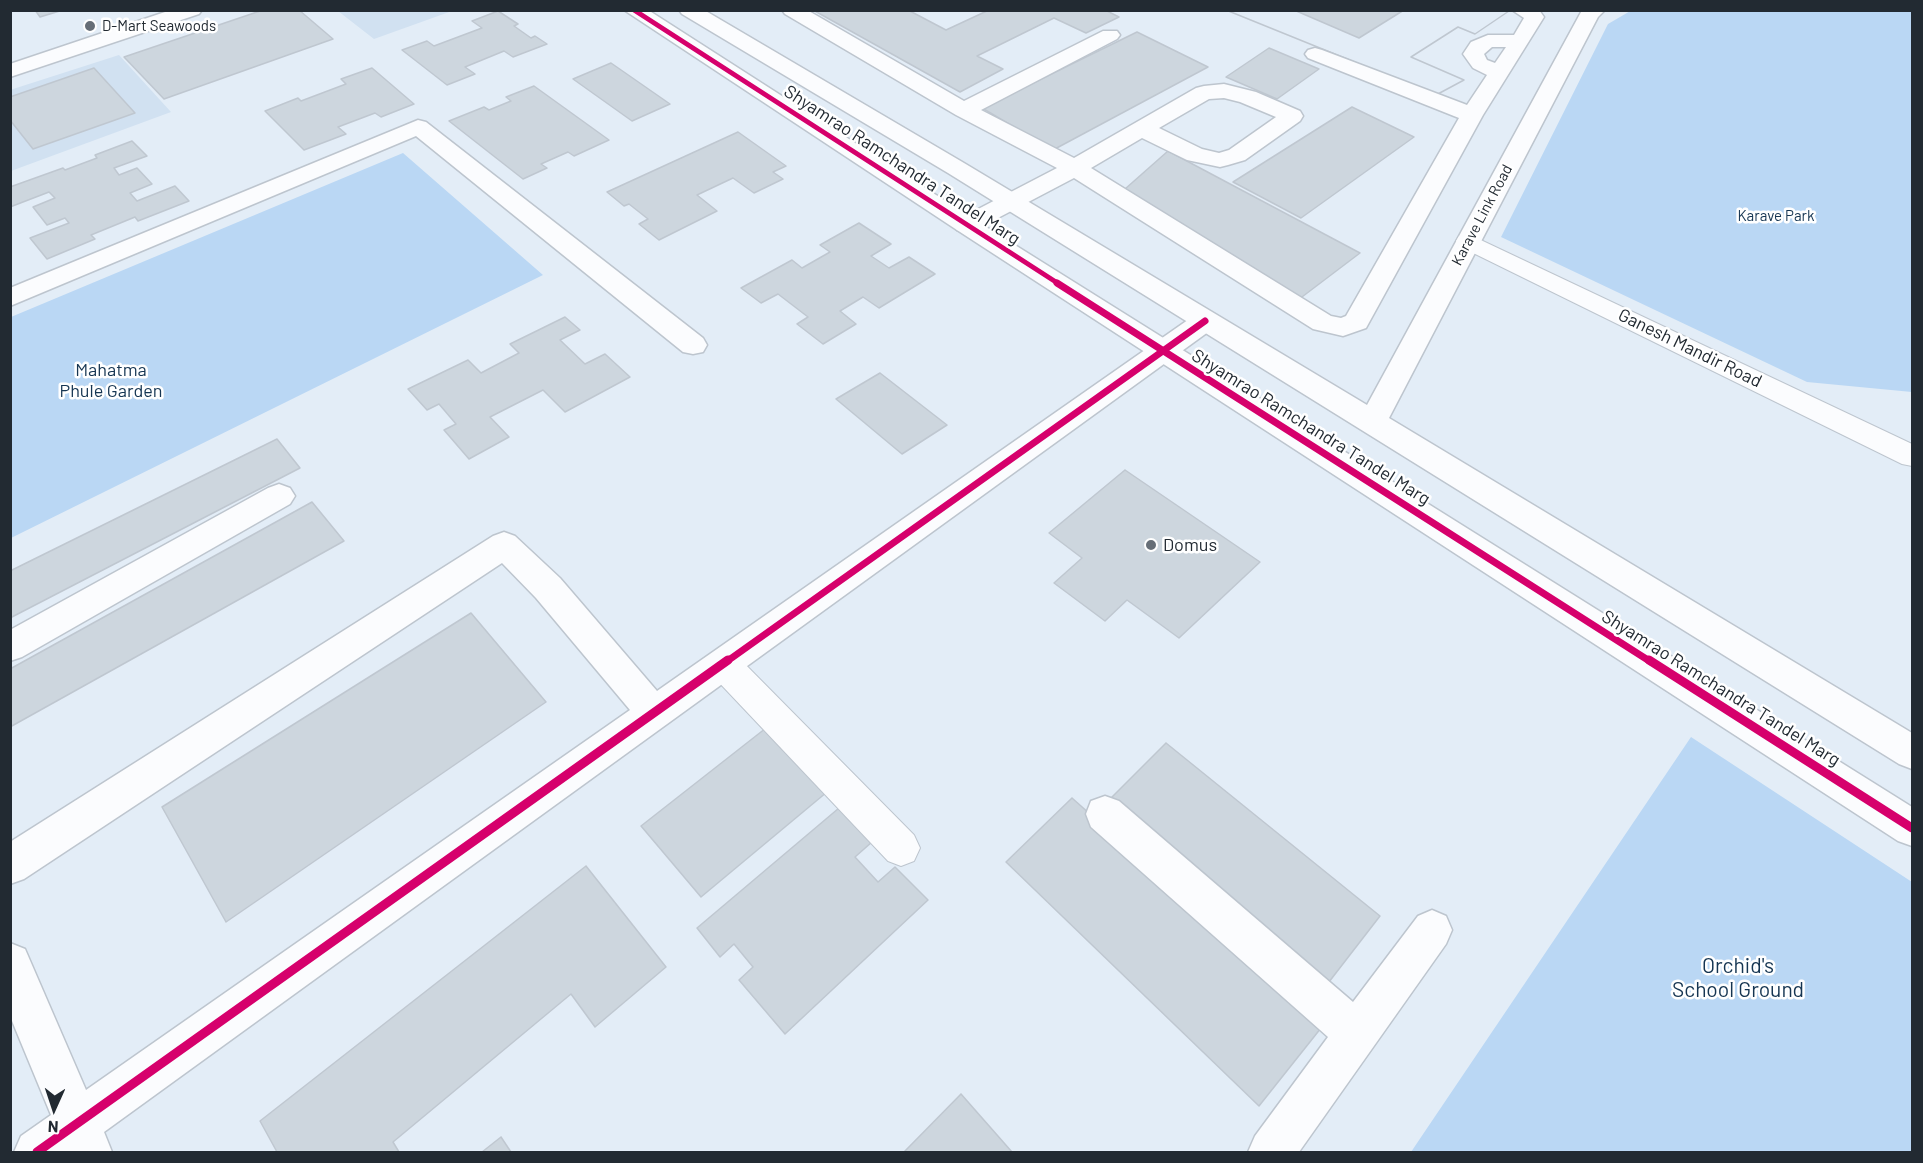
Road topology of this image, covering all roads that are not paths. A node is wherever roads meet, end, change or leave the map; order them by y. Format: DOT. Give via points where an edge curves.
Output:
graph roads {
  1 [pos="138,10"];
  2 [pos="192,10"];
  3 [pos="634,10"];
  4 [pos="689,10"];
  5 [pos="792,10"];
  6 [pos="1522,10"];
  7 [pos="1595,10"];
  8 [pos="1110,35"];
  9 [pos="1520,41"];
  10 [pos="10,52"];
  11 [pos="1315,54"];
  12 [pos="10,71"];
  13 [pos="1499,73"];
  14 [pos="964,110"];
  15 [pos="1472,115"];
  16 [pos="1142,129"];
  17 [pos="1075,168"];
  18 [pos="1010,201"];
  19 [pos="966,225"];
  20 [pos="1468,241"];
  21 [pos="10,298"];
  22 [pos="1205,321"];
  23 [pos="693,345"];
  24 [pos="1163,351"];
  25 [pos="1372,422"];
  26 [pos="1912,456"];
  27 [pos="279,496"];
  28 [pos="10,647"];
  29 [pos="723,664"];
  30 [pos="654,713"];
  31 [pos="1912,752"];
  32 [pos="1105,814"];
  33 [pos="1912,828"];
  34 [pos="902,848"];
  35 [pos="10,865"];
  36 [pos="1432,930"];
  37 [pos="10,963"];
  38 [pos="1357,1034"];
  39 [pos="83,1138"];
  40 [pos="37,1152"];
  41 [pos="1270,1152"];
  1 -- 10 [label="street"];
  2 -- 12 [label="street"];
  3 -- 19 [label="street, Shyamrao Ramchandra Tandel Marg"];
  4 -- 18 [label="street, Shyamrao Ramchandra Tandel Marg"];
  5 -- 14 [label="street"];
  6 -- 9 [label="street" via="1534,17"];
  7 -- 20 [label="street, Karave Link Road"];
  8 -- 14 [label="street"];
  9 -- 13 [label="street"];
  9 -- 13 [label="street" via="1488,41 1478,46 1473,54 1480,64"];
  11 -- 15 [label="street"];
  13 -- 15 [label="street"];
  14 -- 17 [label="street"];
  15 -- 17 [label="street" via="1356,322 1343,327 1323,323"];
  16 -- 16 [label="street" via="1204,93 1224,91 1292,116 1237,155 1220,160 1195,155"];
  16 -- 17 [label="street"];
  17 -- 18 [label="street"];
  18 -- 19 [label="street"];
  18 -- 22 [label="street, Shyamrao Ramchandra Tandel Marg"];
  19 -- 24 [label="street, Shyamrao Ramchandra Tandel Marg"];
  20 -- 25 [label="street, Karave Link Road"];
  20 -- 26 [label="lane, Ganesh Mandir Road"];
  21 -- 23 [label="street" via="418,127"];
  22 -- 24 [label="street"];
  22 -- 25 [label="street, Shyamrao Ramchandra Tandel Marg"];
  24 -- 29 [label="street"];
  24 -- 33 [label="street, Shyamrao Ramchandra Tandel Marg"];
  25 -- 31 [label="street, Shyamrao Ramchandra Tandel Marg"];
  27 -- 28 [label="street"];
  29 -- 30 [label="street"];
  29 -- 34 [label="lane"];
  30 -- 35 [label="street" via="548,588 504,545"];
  30 -- 39 [label="street"];
  32 -- 38 [label="street"];
  36 -- 38 [label="street"];
  37 -- 39 [label="street"];
  38 -- 41 [label="street"];
  39 -- 40 [label="street"];
}
